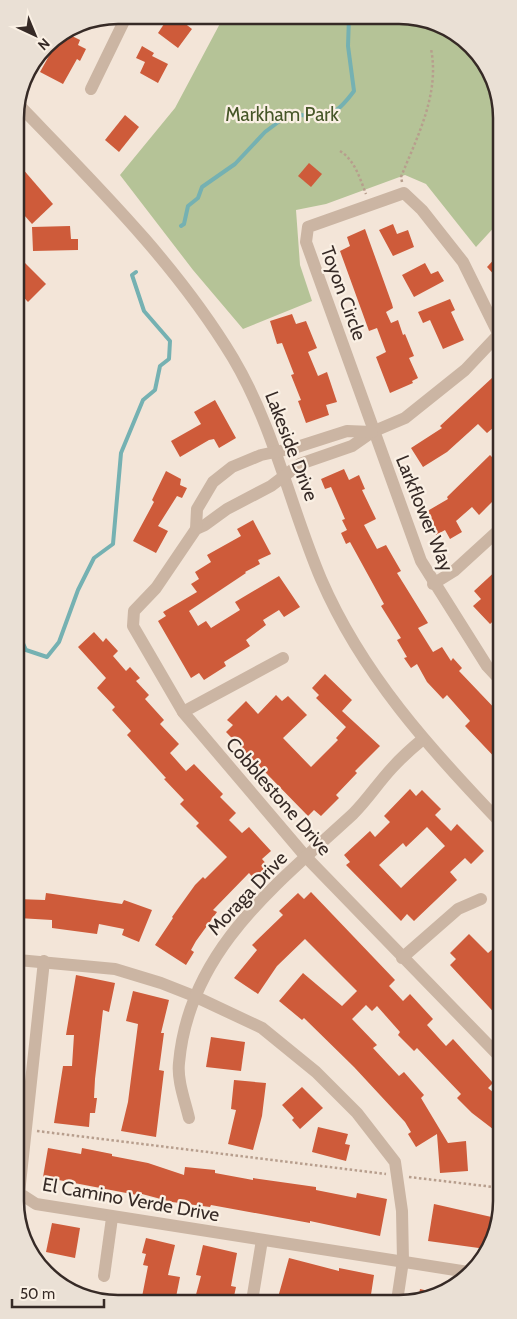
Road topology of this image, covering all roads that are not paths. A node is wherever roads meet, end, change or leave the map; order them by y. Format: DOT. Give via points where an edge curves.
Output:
graph roads {
  1 [pos="123,24"];
  2 [pos="91,89"];
  3 [pos="24,111"];
  4 [pos="493,322"];
  5 [pos="493,340"];
  6 [pos="372,432"];
  7 [pos="276,452"];
  8 [pos="284,475"];
  9 [pos="196,529"];
  10 [pos="493,535"];
  11 [pos="433,584"];
  12 [pos="283,658"];
  13 [pos="493,672"];
  14 [pos="183,712"];
  15 [pos="423,739"];
  16 [pos="493,813"];
  17 [pos="306,858"];
  18 [pos="482,900"];
  19 [pos="402,958"];
  20 [pos="24,960"];
  21 [pos="44,961"];
  22 [pos="194,996"];
  23 [pos="493,1050"];
  24 [pos="189,1118"];
  25 [pos="24,1148"];
  26 [pos="24,1196"];
  27 [pos="112,1218"];
  28 [pos="262,1240"];
  29 [pos="403,1261"];
  30 [pos="462,1271"];
  31 [pos="104,1276"];
  32 [pos="253,1295"];
  33 [pos="398,1295"];
  1 -- 2 [label="street"];
  3 -- 7 [label="street, Lakeside Drive" via="130,221 193,296 249,388"];
  4 -- 6 [label="street, Toyon Circle" via="464,262 404,193 308,227 306,242"];
  5 -- 6 [label="street" via="465,370 405,418"];
  6 -- 7 [label="street, Cobblestone Drive" via="347,431"];
  6 -- 8 [label="street, Cobblestone Drive" via="352,446 300,464"];
  6 -- 11 [label="street, Larkflower Way" via="421,561"];
  7 -- 8 [label="street, Lakeside Drive"];
  7 -- 9 [label="street, Cobblestone Drive" via="261,455 222,473 197,509"];
  8 -- 9 [label="street, Cobblestone Drive" via="271,486"];
  8 -- 15 [label="street, Lakeside Drive" via="312,557 340,617 378,679"];
  9 -- 14 [label="street, Cobblestone Drive" via="156,588 134,611 133,626"];
  10 -- 11 [label="street" via="454,571"];
  11 -- 13 [label="street, Larkflower Way"];
  12 -- 14 [label="street"];
  14 -- 17 [label="street, Cobblestone Drive"];
  15 -- 16 [label="street, Lakeside Drive"];
  15 -- 17 [label="street, Moraga Drive" via="392,768 368,799"];
  17 -- 19 [label="street, Cobblestone Drive"];
  17 -- 22 [label="street, Moraga Drive" via="248,913 228,937"];
  18 -- 19 [label="street" via="458,909"];
  19 -- 23 [label="street, Cobblestone Drive"];
  20 -- 21 [label="street"];
  21 -- 22 [label="street" via="115,969"];
  21 -- 25 [label="street, El Camino Verde Drive"];
  22 -- 24 [label="street, Moraga Drive" via="179,1064"];
  22 -- 29 [label="street" via="262,1028 316,1072 363,1120 395,1162 402,1211"];
  26 -- 27 [label="street, El Camino Verde Drive" via="36,1204"];
  27 -- 28 [label="street, El Camino Verde Drive"];
  27 -- 31 [label="street"];
  28 -- 29 [label="street, El Camino Verde Drive"];
  28 -- 32 [label="street"];
  29 -- 30 [label="street, El Camino Verde Drive"];
  29 -- 33 [label="street"];
}
